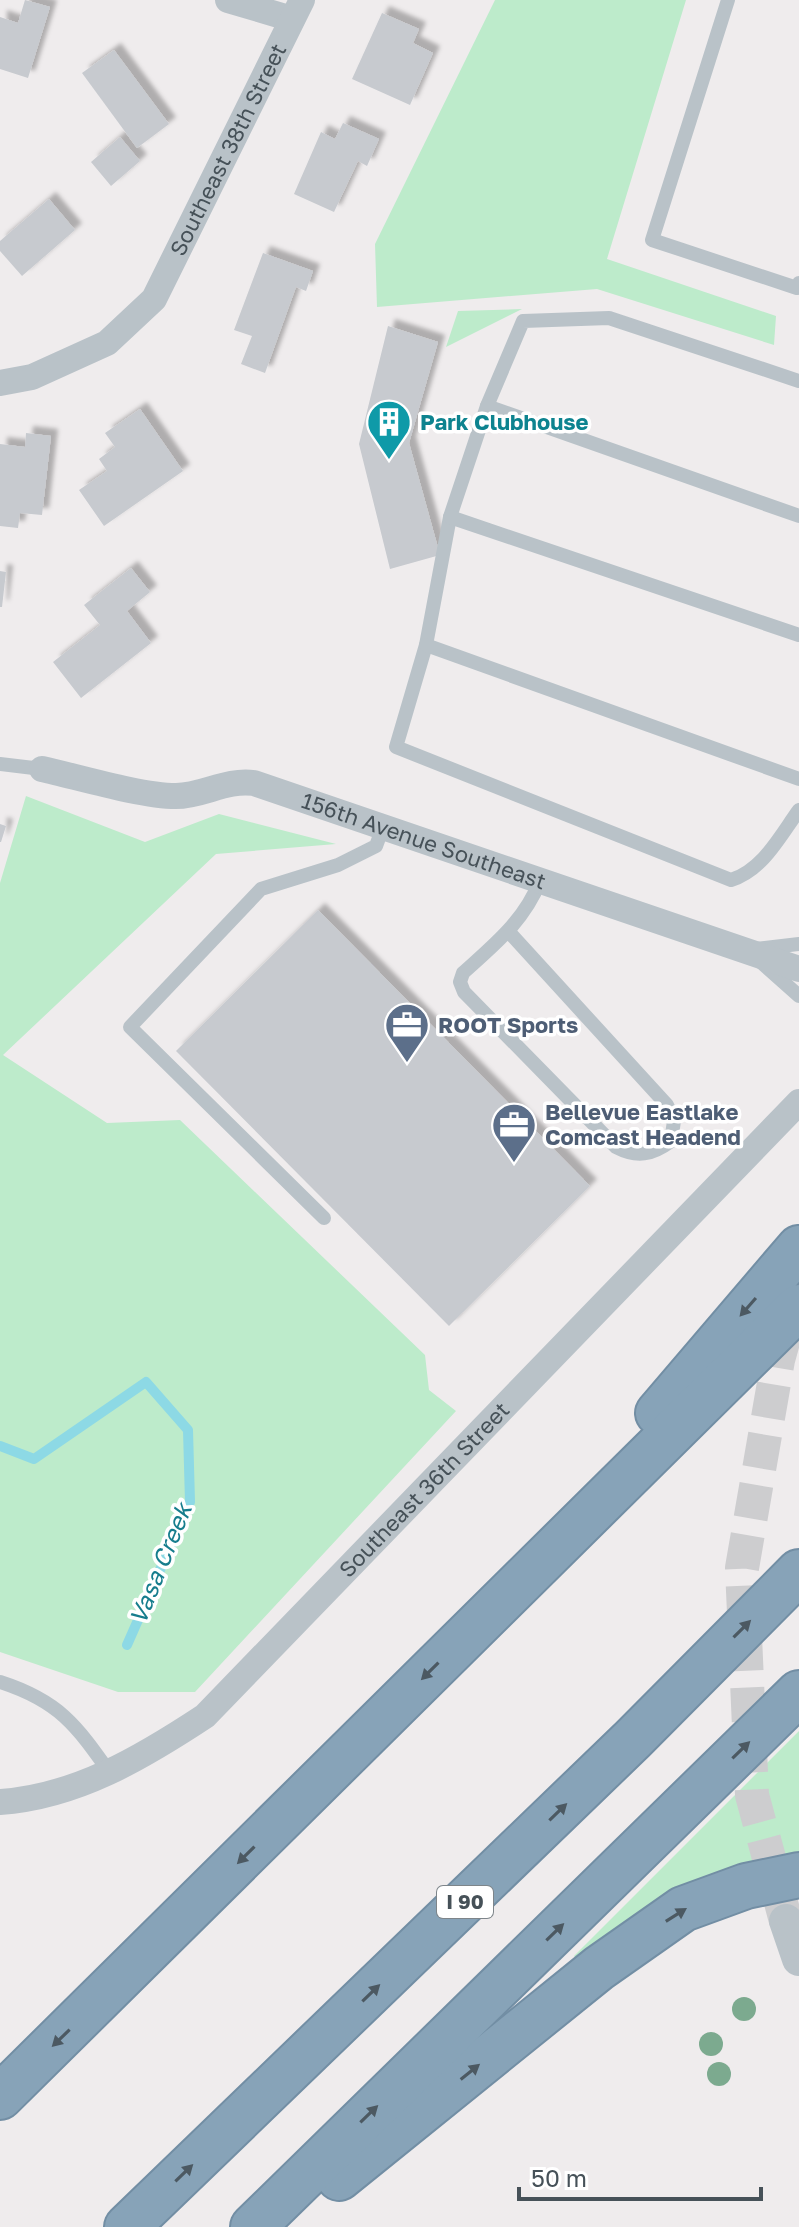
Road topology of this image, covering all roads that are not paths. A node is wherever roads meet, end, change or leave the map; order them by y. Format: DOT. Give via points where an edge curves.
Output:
graph roads {
  1 [pos="228,0"];
  2 [pos="728,0"];
  3 [pos="297,10"];
  4 [pos="798,287"];
  5 [pos="799,381"];
  6 [pos="0,383"];
  7 [pos="487,406"];
  8 [pos="799,516"];
  9 [pos="450,517"];
  10 [pos="799,635"];
  11 [pos="426,645"];
  12 [pos="0,764"];
  13 [pos="42,769"];
  14 [pos="799,779"];
  15 [pos="799,810"];
  16 [pos="383,827"];
  17 [pos="540,881"];
  18 [pos="509,932"];
  19 [pos="799,944"];
  20 [pos="746,950"];
  21 [pos="799,969"];
  22 [pos="799,996"];
  23 [pos="799,1102"];
  24 [pos="324,1218"];
  25 [pos="799,1248"];
  26 [pos="799,1307"];
  27 [pos="799,1572"];
  28 [pos="485,1616"];
  29 [pos="0,1682"];
  30 [pos="799,1693"];
  31 [pos="110,1773"];
  32 [pos="0,1802"];
  33 [pos="799,1875"];
  34 [pos="786,1921"];
  35 [pos="799,1959"];
  36 [pos="0,2097"];
  37 [pos="127,2227"];
  38 [pos="253,2227"];
  39 [pos="278,2227"];
  1 -- 3 [label="street"];
  2 -- 4 [label="lane" via="652,240"];
  3 -- 6 [label="street, Southeast 38th Street" via="154,299 107,343 32,377"];
  5 -- 7 [label="lane" via="609,318 523,321"];
  7 -- 8 [label="lane"];
  7 -- 9 [label="lane"];
  9 -- 10 [label="lane"];
  9 -- 11 [label="lane"];
  11 -- 14 [label="lane"];
  11 -- 15 [label="lane" via="396,747 731,880 747,875 763,860"];
  12 -- 13 [label="lane"];
  13 -- 16 [label="street, 156th Avenue Southeast" via="172,796 254,783"];
  16 -- 17 [label="street, 156th Avenue Southeast"];
  16 -- 24 [label="lane" via="376,846 338,865 261,889 130,1027"];
  17 -- 18 [label="lane"];
  17 -- 20 [label="street, 156th Avenue Southeast"];
  18 -- 18 [label="lane" via="667,1105 674,1121 671,1141 659,1150 642,1155 616,1147 464,992 463,973"];
  19 -- 20 [label="lane"];
  20 -- 21 [label="street, 156th Avenue Southeast"];
  20 -- 22 [label="lane"];
  23 -- 31 [label="street, Southeast 36th Street" via="205,1716"];
  25 -- 28 [label="highway, one-way"];
  26 -- 28 [label="highway"];
  37 -- 27 [label="highway, I 90, one-way"];
  28 -- 36 [label="highway, one-way"];
  29 -- 31 [label="lane" via="58,1707"];
  38 -- 30 [label="highway, one-way"];
  31 -- 32 [label="street, Southeast 36th Street" via="27,1800"];
  39 -- 33 [label="highway, one-way" via="599,1968 683,1909 746,1886"];
  34 -- 35 [label="street"];
}
